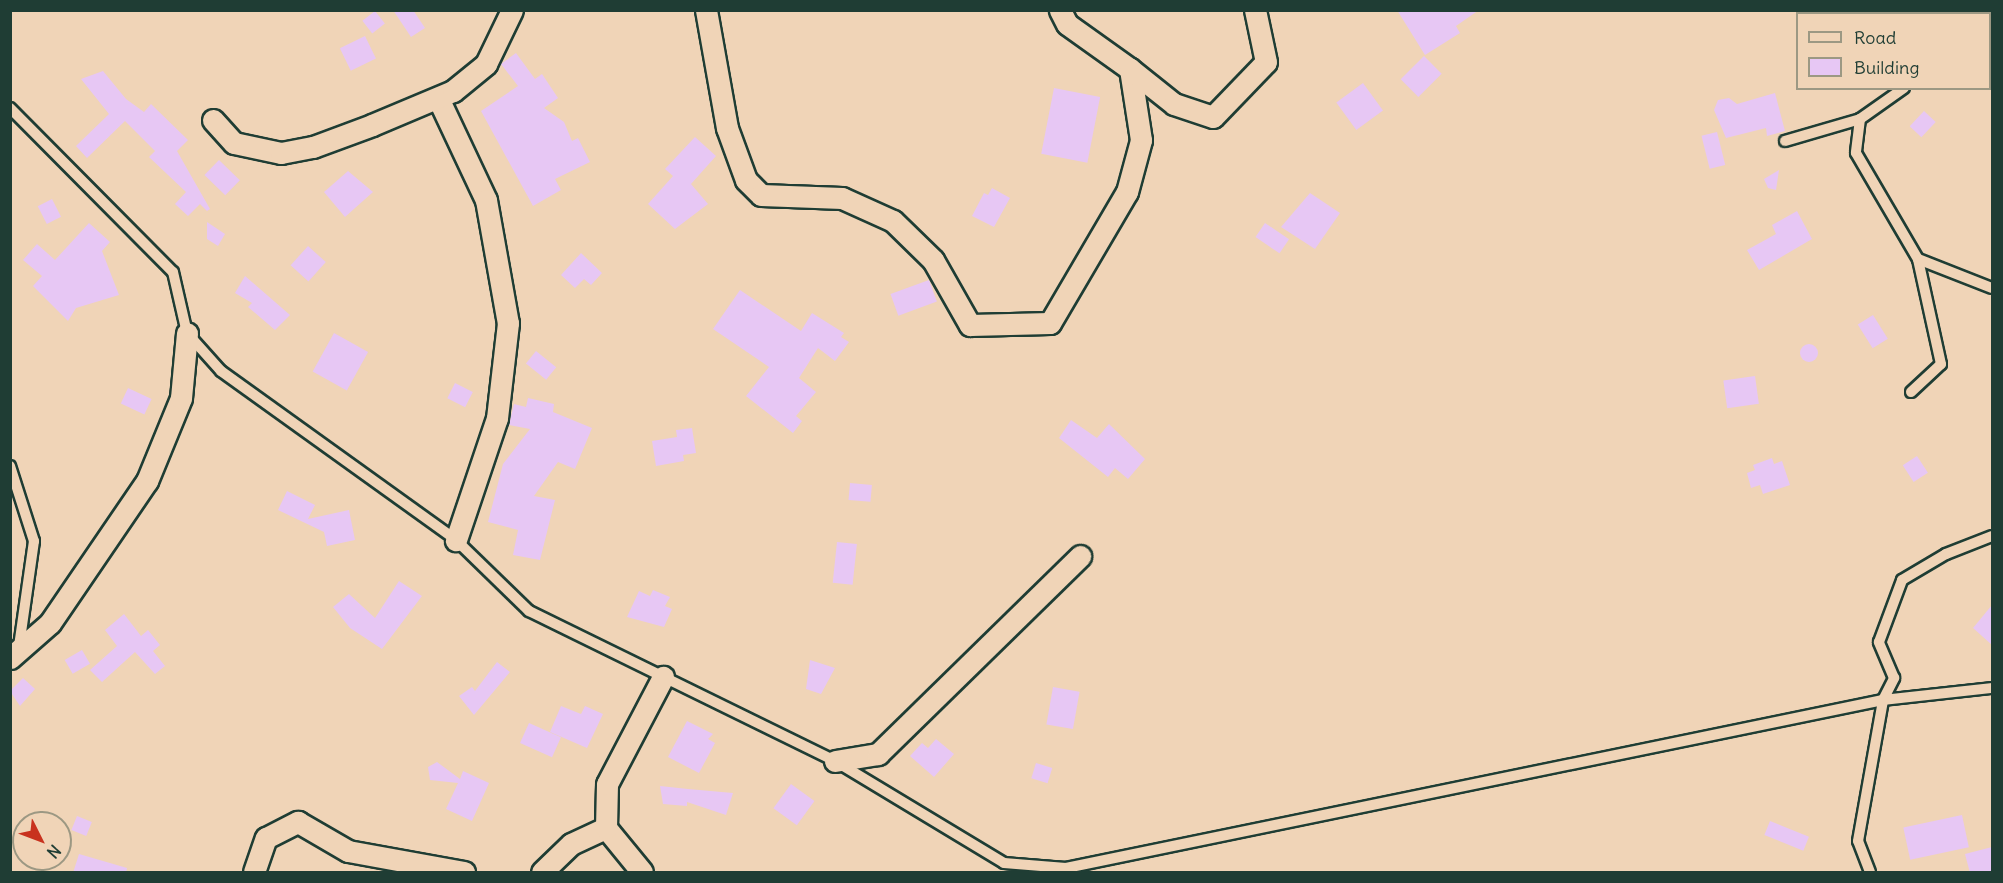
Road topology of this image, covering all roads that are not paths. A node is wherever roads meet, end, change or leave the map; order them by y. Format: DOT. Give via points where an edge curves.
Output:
graph roads {
  1 [pos="512,10"];
  2 [pos="706,10"];
  3 [pos="1060,10"];
  4 [pos="1255,10"];
  5 [pos="1130,69"];
  6 [pos="1901,90"];
  7 [pos="438,98"];
  8 [pos="10,108"];
  9 [pos="1860,119"];
  10 [pos="213,120"];
  11 [pos="1785,141"];
  12 [pos="1918,259"];
  13 [pos="1992,288"];
  14 [pos="188,333"];
  15 [pos="1911,392"];
  16 [pos="10,466"];
  17 [pos="1992,536"];
  18 [pos="456,540"];
  19 [pos="1080,556"];
  20 [pos="14,652"];
  21 [pos="663,677"];
  22 [pos="1992,688"];
  23 [pos="1883,700"];
  24 [pos="835,761"];
  25 [pos="606,828"];
  26 [pos="254,873"];
  27 [pos="464,873"];
  28 [pos="542,873"];
  29 [pos="642,873"];
  30 [pos="1870,873"];
  1 -- 7 [label="street" via="486,64"];
  2 -- 5 [label="street" via="727,128 746,180 761,195 842,198 893,221 933,260 970,325 1050,323 1127,192 1140,141"];
  3 -- 5 [label="street" via="1067,24"];
  4 -- 5 [label="street" via="1266,62 1213,117 1174,104"];
  6 -- 9 [label="lane"];
  7 -- 10 [label="street" via="313,147 281,153 234,142"];
  7 -- 18 [label="street" via="486,200 508,323 497,418"];
  8 -- 14 [label="lane" via="173,272"];
  9 -- 11 [label="lane"];
  9 -- 12 [label="lane" via="1856,153"];
  12 -- 13 [label="lane"];
  12 -- 15 [label="lane" via="1941,364"];
  14 -- 18 [label="lane" via="221,371"];
  14 -- 20 [label="street" via="181,398 147,481 50,623"];
  16 -- 20 [label="lane" via="34,541"];
  17 -- 23 [label="lane" via="1946,554 1902,580 1879,642 1894,678"];
  18 -- 21 [label="lane" via="529,611"];
  19 -- 24 [label="street" via="878,754"];
  21 -- 24 [label="lane"];
  21 -- 25 [label="street" via="607,784"];
  22 -- 23 [label="lane"];
  23 -- 24 [label="lane" via="1066,868 1004,863"];
  23 -- 30 [label="lane" via="1858,841"];
  25 -- 28 [label="street" via="571,844"];
  25 -- 29 [label="street"];
  26 -- 27 [label="street" via="266,838 298,822 348,851"];
}
